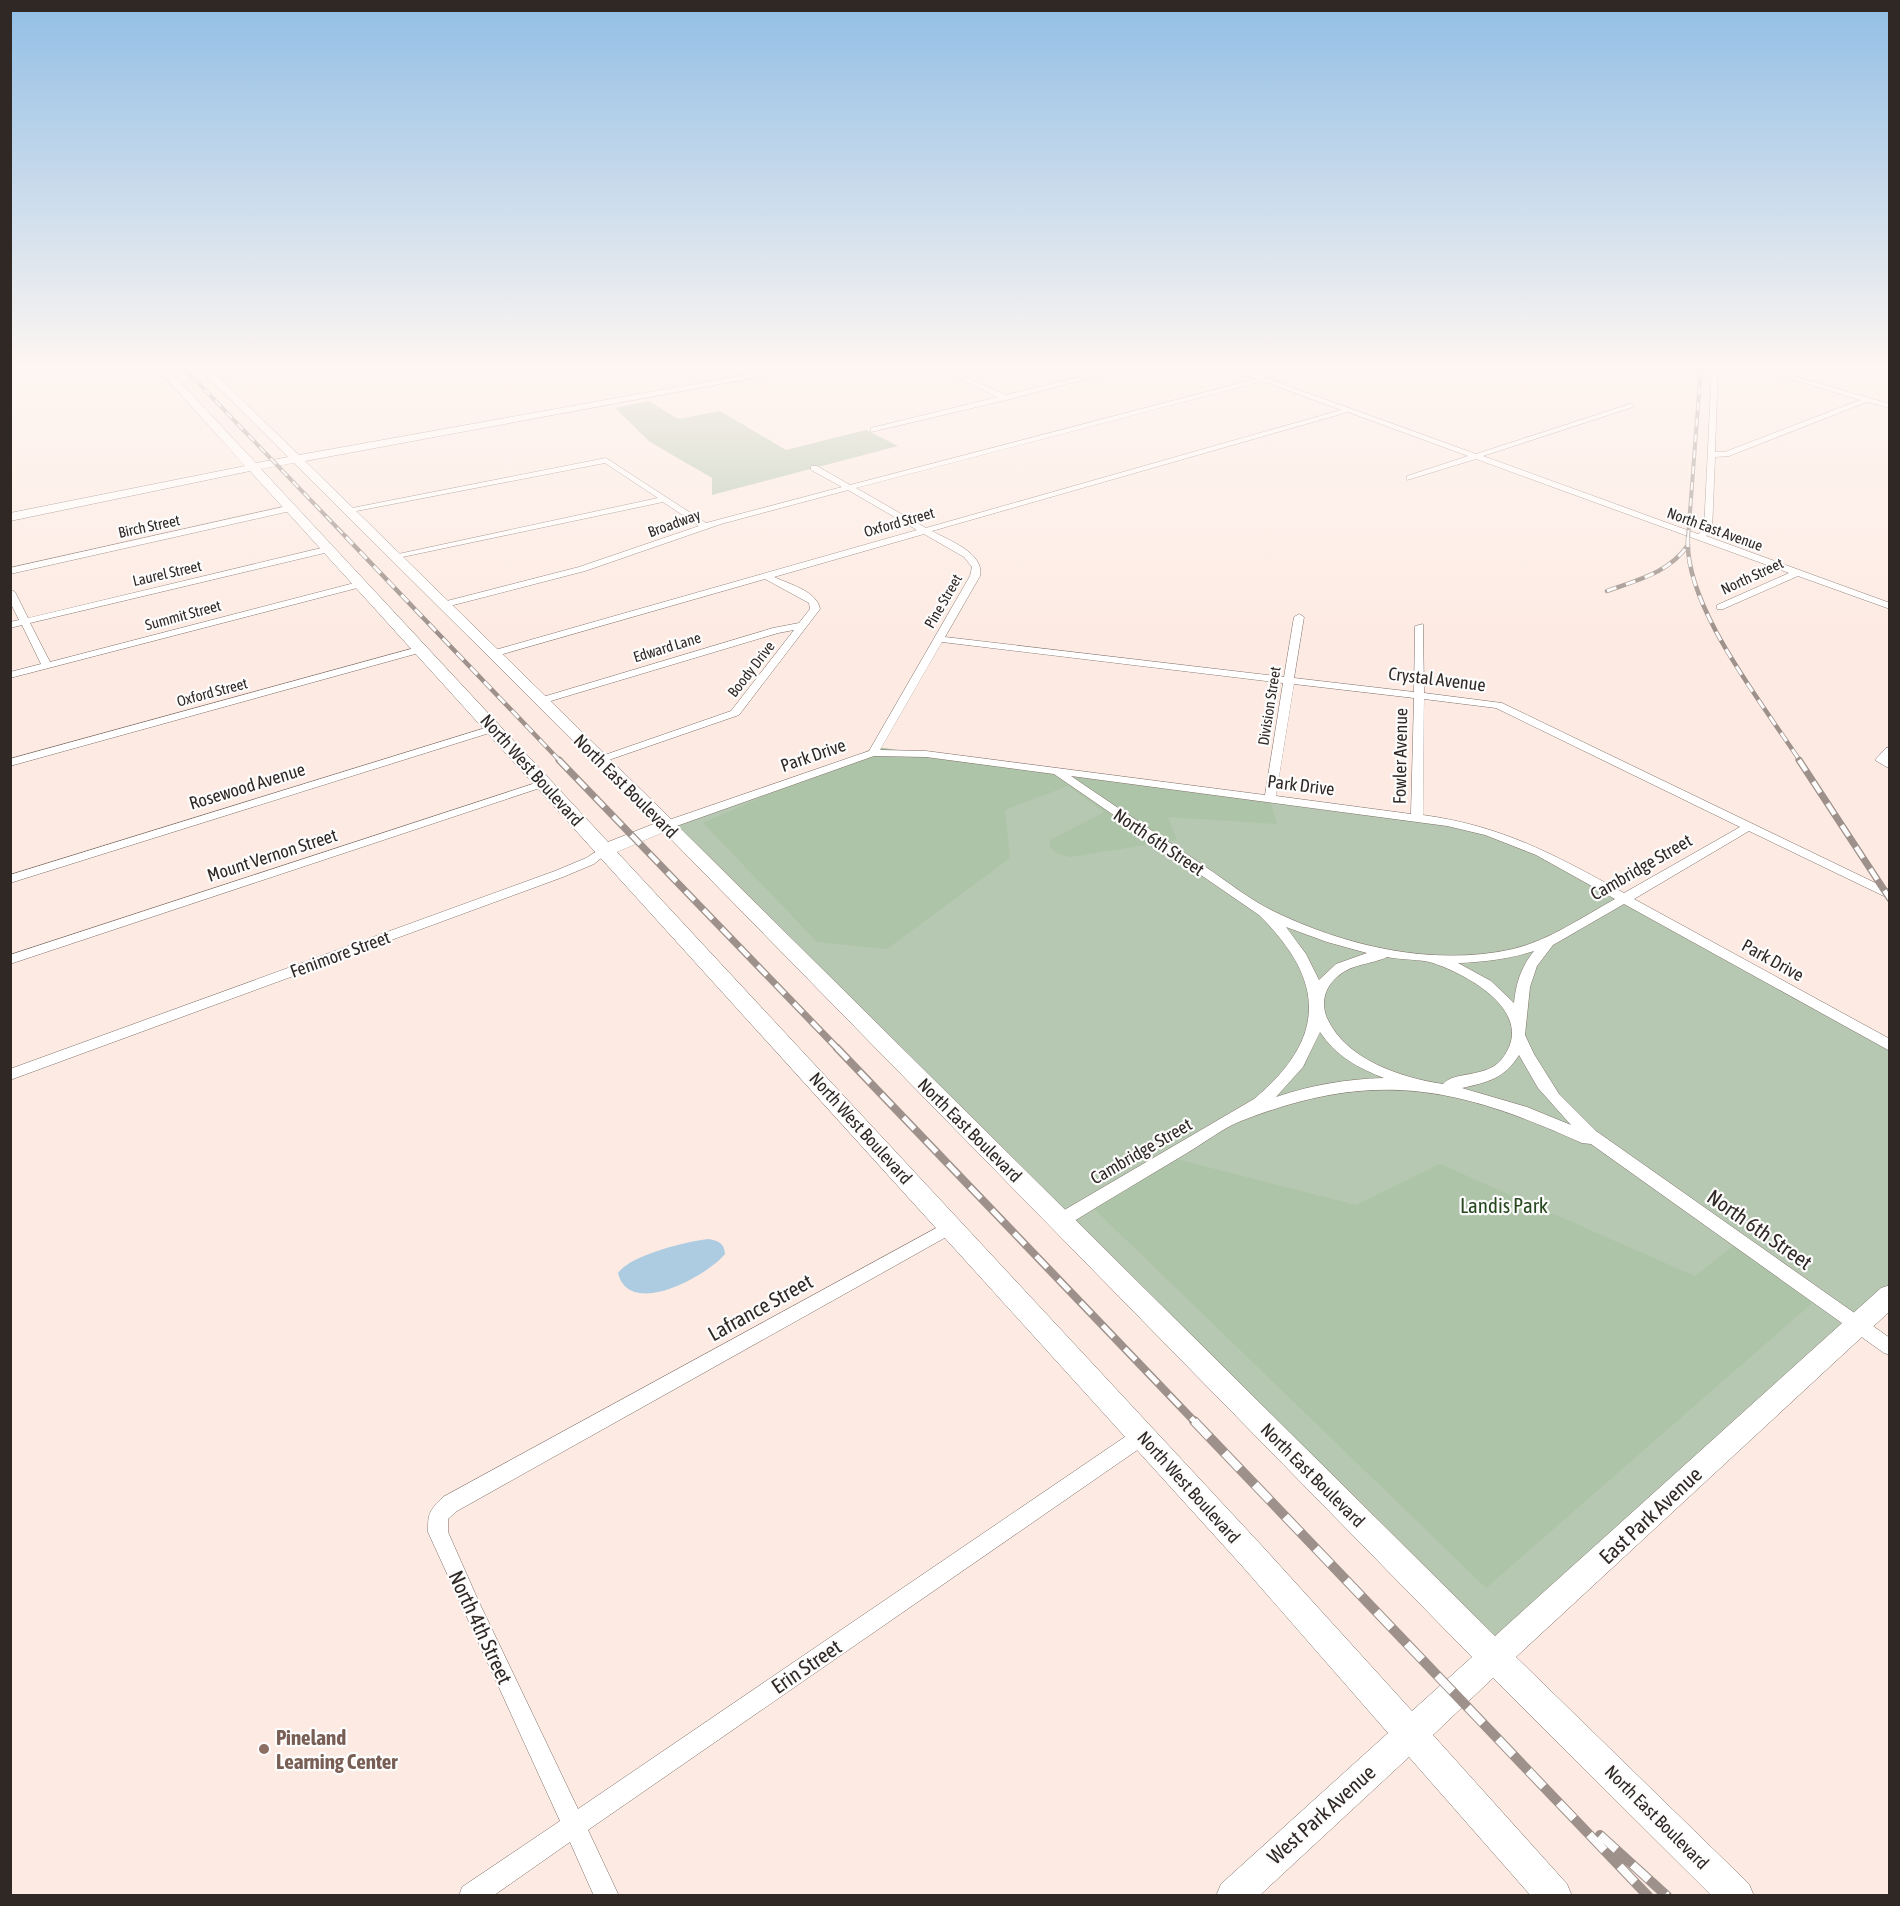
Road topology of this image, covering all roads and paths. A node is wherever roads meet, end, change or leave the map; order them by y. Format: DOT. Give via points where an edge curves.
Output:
graph roads {
  1 [pos="243,455"];
  2 [pos="291,455"];
  3 [pos="318,455"];
  4 [pos="975,455"];
  5 [pos="1191,455"];
  6 [pos="1474,455"];
  7 [pos="1480,455"];
  8 [pos="1712,455"];
  9 [pos="1477,456"];
  10 [pos="295,459"];
  11 [pos="254,467"];
  12 [pos="814,468"];
  13 [pos="1410,478"];
  14 [pos="849,488"];
  15 [pos="666,499"];
  16 [pos="292,508"];
  17 [pos="346,510"];
  18 [pos="10,518"];
  19 [pos="705,526"];
  20 [pos="924,531"];
  21 [pos="1699,537"];
  22 [pos="330,549"];
  23 [pos="393,556"];
  24 [pos="10,571"];
  25 [pos="1796,573"];
  26 [pos="765,576"];
  27 [pos="362,585"];
  28 [pos="10,592"];
  29 [pos="1888,604"];
  30 [pos="442,605"];
  31 [pos="1720,607"];
  32 [pos="1299,617"];
  33 [pos="24,622"];
  34 [pos="10,625"];
  35 [pos="804,625"];
  36 [pos="1420,626"];
  37 [pos="939,639"];
  38 [pos="422,649"];
  39 [pos="492,654"];
  40 [pos="47,666"];
  41 [pos="10,675"];
  42 [pos="1288,679"];
  43 [pos="1419,695"];
  44 [pos="540,701"];
  45 [pos="495,728"];
  46 [pos="1890,750"];
  47 [pos="873,753"];
  48 [pos="600,760"];
  49 [pos="10,763"];
  50 [pos="1886,764"];
  51 [pos="1055,771"];
  52 [pos="544,783"];
  53 [pos="1270,800"];
  54 [pos="1417,819"];
  55 [pos="667,825"];
  56 [pos="1750,826"];
  57 [pos="605,850"];
  58 [pos="10,879"];
  59 [pos="1890,895"];
  60 [pos="1626,898"];
  61 [pos="1264,912"];
  62 [pos="1551,941"];
  63 [pos="1420,957"];
  64 [pos="10,960"];
  65 [pos="1317,1009"];
  66 [pos="1520,1037"];
  67 [pos="1890,1046"];
  68 [pos="10,1075"];
  69 [pos="1426,1085"];
  70 [pos="1242,1115"];
  71 [pos="1604,1146"];
  72 [pos="1060,1221"];
  73 [pos="951,1226"];
  74 [pos="1890,1295"];
  75 [pos="1856,1326"];
  76 [pos="1890,1348"];
  77 [pos="590,1427"];
  78 [pos="1142,1436"];
  79 [pos="1495,1658"];
  80 [pos="1410,1733"];
  81 [pos="574,1825"];
  82 [pos="471,1896"];
  83 [pos="607,1896"];
  84 [pos="1233,1896"];
  85 [pos="1556,1896"];
  86 [pos="1737,1896"];
  1 -- 11 [label="main road, North West Boulevard"];
  2 -- 10 [label="main road, North East Boulevard"];
  3 -- 10 [label="main road"];
  4 -- 14 [label="street, Broadway"];
  5 -- 20 [label="street, Oxford Street"];
  6 -- 9 [label="street, North East Avenue"];
  7 -- 9 [label="street"];
  8 -- 21 [label="street" via="1708,531"];
  9 -- 13 [label="street"];
  9 -- 21 [label="street, North East Avenue"];
  10 -- 11 [label="main road"];
  10 -- 17 [label="main road, North East Boulevard"];
  11 -- 16 [label="main road, North West Boulevard"];
  11 -- 18 [label="main road"];
  12 -- 14 [label="street, Pine Street"];
  14 -- 19 [label="street, Broadway"];
  14 -- 20 [label="street, Pine Street"];
  15 -- 17 [label="street" via="612,462 600,460"];
  15 -- 19 [label="street"];
  15 -- 23 [label="street"];
  16 -- 22 [label="main road, North West Boulevard"];
  16 -- 24 [label="street, Birch Street"];
  17 -- 23 [label="main road, North East Boulevard"];
  19 -- 30 [label="street, Broadway" via="582,569"];
  20 -- 26 [label="street, Oxford Street"];
  20 -- 37 [label="street, Pine Street" via="967,555 977,569"];
  21 -- 25 [label="street, North East Avenue"];
  22 -- 27 [label="main road, North West Boulevard"];
  22 -- 33 [label="street, Laurel Street"];
  23 -- 30 [label="main road, North East Boulevard"];
  25 -- 29 [label="street, North East Avenue"];
  25 -- 31 [label="street, North Street"];
  26 -- 35 [label="street, Boody Drive" via="812,599 815,609"];
  26 -- 39 [label="street, Oxford Street"];
  27 -- 38 [label="main road, North West Boulevard"];
  27 -- 40 [label="street, Summit Street"];
  28 -- 33 [label="street"];
  30 -- 39 [label="main road, North East Boulevard"];
  32 -- 42 [label="street, Division Street"];
  33 -- 34 [label="street, Laurel Street"];
  33 -- 40 [label="street"];
  35 -- 44 [label="street, Edward Lane"];
  35 -- 48 [label="street, Boody Drive" via="735,712"];
  36 -- 43 [label="street, Fowler Avenue"];
  37 -- 42 [label="street, Crystal Avenue"];
  37 -- 47 [label="street, Pine Street"];
  38 -- 45 [label="main road, North West Boulevard"];
  38 -- 49 [label="street, Oxford Street"];
  39 -- 44 [label="main road, North East Boulevard"];
  40 -- 41 [label="street, Summit Street"];
  42 -- 43 [label="street, Crystal Avenue"];
  42 -- 53 [label="street, Division Street"];
  43 -- 54 [label="street, Fowler Avenue"];
  43 -- 56 [label="street, Crystal Avenue" via="1510,709"];
  44 -- 48 [label="main road, North East Boulevard"];
  45 -- 52 [label="main road, North West Boulevard"];
  45 -- 58 [label="street, Rosewood Avenue"];
  46 -- 50 [label="street" via="1882,756"];
  47 -- 51 [label="street, Park Drive" via="926,754"];
  47 -- 55 [label="street, Park Drive"];
  48 -- 55 [label="main road, North East Boulevard"];
  51 -- 53 [label="street, Park Drive"];
  51 -- 61 [label="street, North 6th Street"];
  52 -- 57 [label="main road, North West Boulevard"];
  52 -- 64 [label="street, Mount Vernon Street"];
  53 -- 54 [label="street, Park Drive"];
  54 -- 60 [label="street, Park Drive" via="1502,836"];
  55 -- 57 [label="main road, Fenimore Street"];
  55 -- 72 [label="main road, North East Boulevard"];
  56 -- 59 [label="street, Crystal Avenue"];
  56 -- 60 [label="street, Cambridge Street"];
  57 -- 68 [label="street, Fenimore Street" via="559,874"];
  57 -- 73 [label="main road, North West Boulevard"];
  60 -- 62 [label="street, Cambridge Street"];
  60 -- 67 [label="street, Park Drive"];
  61 -- 63 [label="street, North 6th Street" via="1341,942"];
  61 -- 65 [label="street, North 6th Street" via="1304,961"];
  62 -- 63 [label="street, Cambridge Street" via="1527,950 1486,956"];
  62 -- 66 [label="street, Cambridge Street" via="1523,976"];
  63 -- 65 [label="street, Cambridge Street" via="1380,956 1346,965 1323,984"];
  63 -- 66 [label="street, North 6th Street" via="1462,970 1493,989 1512,1011"];
  65 -- 69 [label="street, North 6th Street" via="1331,1036 1348,1055 1382,1074"];
  65 -- 70 [label="street, Cambridge Street" via="1313,1034 1289,1075"];
  66 -- 69 [label="street, Cambridge Street" via="1512,1059 1494,1074 1463,1084"];
  66 -- 71 [label="street, North 6th Street" via="1545,1088"];
  69 -- 70 [label="street, Cambridge Street" via="1330,1088"];
  69 -- 71 [label="street, North 6th Street" via="1497,1101"];
  70 -- 72 [label="street, Cambridge Street"];
  71 -- 75 [label="street, North 6th Street"];
  72 -- 79 [label="main road, North East Boulevard"];
  73 -- 77 [label="street, Lafrance Street"];
  73 -- 78 [label="main road, North West Boulevard"];
  74 -- 75 [label="main road, East Park Avenue"];
  75 -- 76 [label="street, North 6th Street"];
  75 -- 79 [label="main road, East Park Avenue"];
  77 -- 81 [label="street, North 4th Street" via="450,1503 438,1515 437,1524 471,1607"];
  78 -- 80 [label="main road, North West Boulevard"];
  78 -- 81 [label="street, Erin Street"];
  79 -- 80 [label="main road, East Park Avenue"];
  79 -- 86 [label="main road, North East Boulevard"];
  80 -- 84 [label="main road, West Park Avenue"];
  80 -- 85 [label="main road, North West Boulevard"];
  81 -- 82 [label="street, Erin Street"];
  81 -- 83 [label="street, North 4th Street"];
}
